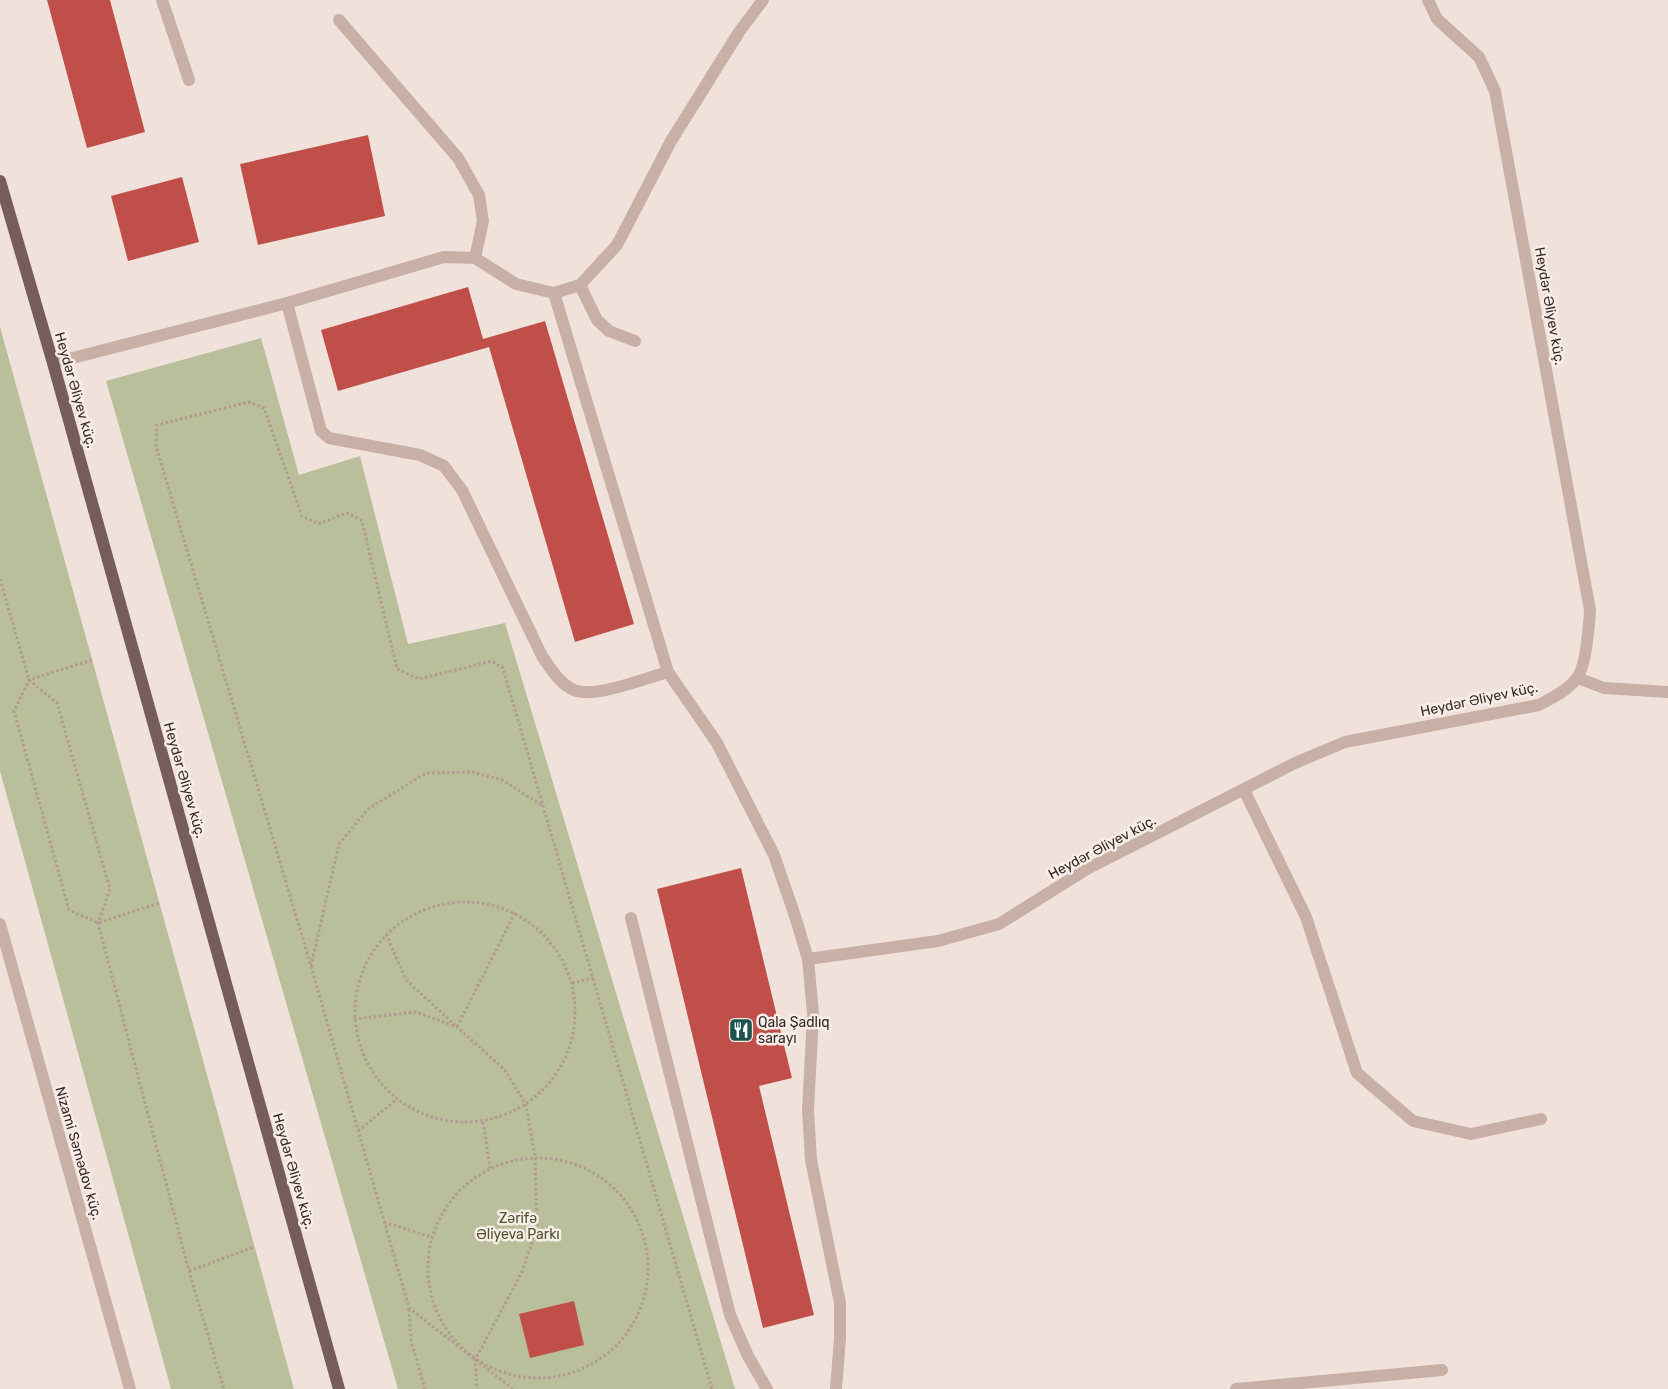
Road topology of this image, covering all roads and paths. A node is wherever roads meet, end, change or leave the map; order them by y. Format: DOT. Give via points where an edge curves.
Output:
graph roads {
  1 [pos="162,0"];
  2 [pos="763,0"];
  3 [pos="1428,0"];
  4 [pos="338,20"];
  5 [pos="189,80"];
  6 [pos="0,181"];
  7 [pos="475,258"];
  8 [pos="580,285"];
  9 [pos="554,292"];
  10 [pos="287,303"];
  11 [pos="635,341"];
  12 [pos="54,363"];
  13 [pos="0,579"];
  14 [pos="92,660"];
  15 [pos="668,672"];
  16 [pos="1578,678"];
  17 [pos="30,680"];
  18 [pos="1668,692"];
  19 [pos="1244,790"];
  20 [pos="543,806"];
  21 [pos="159,903"];
  22 [pos="515,913"];
  23 [pos="631,918"];
  24 [pos="98,923"];
  25 [pos="0,924"];
  26 [pos="386,934"];
  27 [pos="808,959"];
  28 [pos="311,966"];
  29 [pos="594,978"];
  30 [pos="572,983"];
  31 [pos="354,1019"];
  32 [pos="457,1027"];
  33 [pos="396,1100"];
  34 [pos="526,1105"];
  35 [pos="1541,1119"];
  36 [pos="483,1122"];
  37 [pos="358,1131"];
  38 [pos="534,1157"];
  39 [pos="490,1168"];
  40 [pos="384,1222"];
  41 [pos="431,1237"];
  42 [pos="254,1247"];
  43 [pos="189,1271"];
  44 [pos="409,1308"];
  45 [pos="475,1360"];
  46 [pos="1442,1370"];
  47 [pos="130,1389"];
  48 [pos="224,1389"];
  49 [pos="339,1389"];
  50 [pos="425,1389"];
  51 [pos="477,1389"];
  52 [pos="513,1389"];
  53 [pos="712,1389"];
  54 [pos="767,1389"];
  55 [pos="836,1389"];
  56 [pos="1236,1389"];
  1 -- 5 [label="street"];
  2 -- 8 [label="street" via="739,32 671,141 617,245"];
  3 -- 16 [label="street, Heydər Əliyev küç." via="1437,19 1479,57 1495,91 1590,610 1587,645"];
  4 -- 7 [label="street" via="458,158 480,195 483,221"];
  6 -- 12 [label="main road, Heydər Əliyev küç."];
  7 -- 9 [label="street" via="516,284"];
  7 -- 10 [label="street" via="444,257"];
  8 -- 9 [label="street"];
  8 -- 11 [label="street" via="597,320 608,331"];
  9 -- 15 [label="street"];
  10 -- 12 [label="street"];
  10 -- 15 [label="street" via="321,431 329,438 420,455 444,466 462,490 542,656 558,678 575,690 598,692"];
  12 -- 49 [label="main road, Heydər Əliyev küç."];
  13 -- 17 [label="path"];
  14 -- 17 [label="path"];
  15 -- 27 [label="street" via="717,743 774,855"];
  16 -- 18 [label="street" via="1604,688"];
  16 -- 19 [label="street, Heydər Əliyev küç." via="1560,694 1539,705 1345,742"];
  17 -- 24 [label="path" via="57,703 110,889"];
  17 -- 24 [label="path" via="14,711 69,910"];
  19 -- 27 [label="street, Heydər Əliyev küç." via="1087,869 999,924 938,941"];
  19 -- 35 [label="street" via="1306,917 1357,1073 1413,1121 1471,1134"];
  20 -- 28 [label="path" via="502,780 472,772 426,773 368,809 339,844"];
  20 -- 28 [label="path" via="503,668 492,661 419,679 397,669 362,521 347,513 318,524 302,516 264,408 249,402 157,425 156,446"];
  20 -- 29 [label="path"];
  21 -- 24 [label="path"];
  22 -- 26 [label="path" via="470,901 424,909"];
  22 -- 30 [label="path" via="551,941"];
  22 -- 32 [label="path"];
  23 -- 54 [label="street" via="730,1315"];
  24 -- 43 [label="path"];
  25 -- 47 [label="street, Nizami Səmədov küç."];
  26 -- 31 [label="path" via="361,974"];
  26 -- 32 [label="path" via="406,980"];
  27 -- 55 [label="street" via="813,1014 808,1111 811,1160 840,1303"];
  28 -- 37 [label="path"];
  29 -- 30 [label="path"];
  29 -- 53 [label="path"];
  30 -- 34 [label="path" via="575,1029 559,1072"];
  31 -- 32 [label="path" via="416,1012"];
  31 -- 33 [label="path" via="366,1064"];
  32 -- 34 [label="path" via="505,1070"];
  33 -- 36 [label="path" via="437,1121"];
  33 -- 37 [label="path"];
  34 -- 36 [label="path"];
  34 -- 38 [label="path"];
  36 -- 39 [label="path"];
  37 -- 40 [label="path"];
  38 -- 39 [label="path"];
  38 -- 45 [label="path" via="537,1227 523,1270"];
  38 -- 45 [label="path" via="580,1165 618,1190 643,1230 649,1276 636,1321 606,1356 564,1376 518,1378"];
  39 -- 41 [label="path" via="453,1196"];
  40 -- 41 [label="path"];
  40 -- 44 [label="path"];
  41 -- 45 [label="path" via="427,1283 444,1327"];
  42 -- 43 [label="path"];
  43 -- 48 [label="path"];
  44 -- 45 [label="path"];
  44 -- 50 [label="path" via="411,1341"];
  45 -- 51 [label="path"];
  45 -- 52 [label="path"];
  46 -- 56 [label="street"];
}
